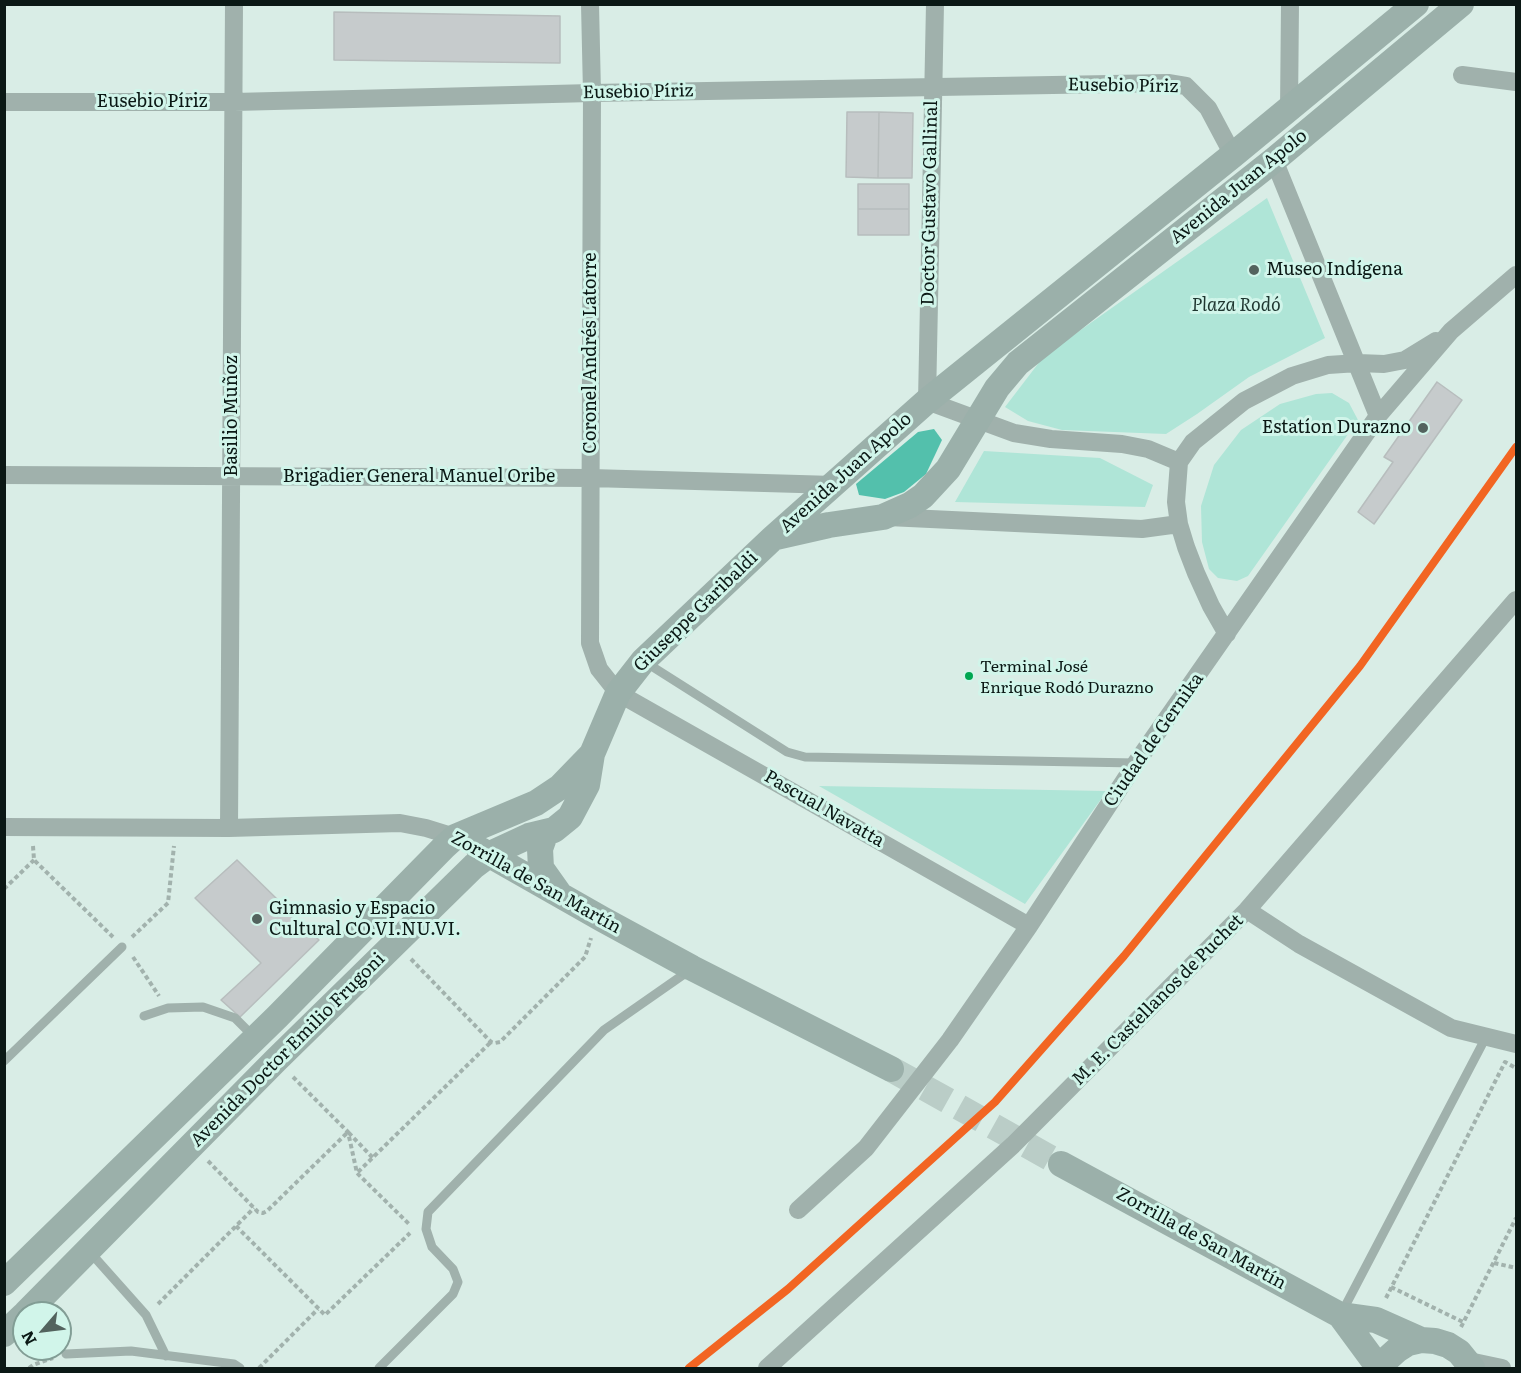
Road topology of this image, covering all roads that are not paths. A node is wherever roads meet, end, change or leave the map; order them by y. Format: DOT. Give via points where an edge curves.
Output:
graph roads {
  1 [pos="234,4"];
  2 [pos="590,4"];
  3 [pos="934,4"];
  4 [pos="1290,4"];
  5 [pos="1416,4"];
  6 [pos="1461,4"];
  7 [pos="1462,75"];
  8 [pos="1516,82"];
  9 [pos="933,87"];
  10 [pos="592,93"];
  11 [pos="4,102"];
  12 [pos="234,102"];
  13 [pos="1289,110"];
  14 [pos="1233,155"];
  15 [pos="1274,160"];
  16 [pos="1516,275"];
  17 [pos="1452,331"];
  18 [pos="1358,363"];
  19 [pos="927,401"];
  20 [pos="1378,416"];
  21 [pos="976,420"];
  22 [pos="1179,462"];
  23 [pos="4,475"];
  24 [pos="231,475"];
  25 [pos="591,478"];
  26 [pos="834,485"];
  27 [pos="883,517"];
  28 [pos="854,521"];
  29 [pos="1179,524"];
  30 [pos="772,538"];
  31 [pos="1516,600"];
  32 [pos="1227,634"];
  33 [pos="643,661"];
  34 [pos="618,693"];
  35 [pos="592,754"];
  36 [pos="1136,764"];
  37 [pos="4,827"];
  38 [pos="229,828"];
  39 [pos="546,832"];
  40 [pos="455,837"];
  41 [pos="490,854"];
  42 [pos="560,895"];
  43 [pos="1247,910"];
  44 [pos="1029,926"];
  45 [pos="122,947"];
  46 [pos="692,968"];
  47 [pos="144,1016"];
  48 [pos="1486,1037"];
  49 [pos="255,1038"];
  50 [pos="1516,1044"];
  51 [pos="276,1059"];
  52 [pos="4,1061"];
  53 [pos="891,1069"];
  54 [pos="1061,1164"];
  55 [pos="798,1210"];
  56 [pos="89,1251"];
  57 [pos="4,1283"];
  58 [pos="38,1301"];
  59 [pos="1340,1315"];
  60 [pos="1421,1340"];
  61 [pos="72,1354"];
  62 [pos="166,1356"];
  63 [pos="1471,1365"];
  64 [pos="240,1368"];
  65 [pos="379,1368"];
  66 [pos="767,1368"];
  67 [pos="1380,1368"];
  68 [pos="1502,1368"];
  1 -- 12 [label="street, Basilio Muñoz"];
  2 -- 10 [label="street, Coronel Andrés Latorre"];
  3 -- 9 [label="street, Doctor Gustavo Gallinal"];
  4 -- 13 [label="street"];
  5 -- 13 [label="street, Avenida Juan Apolo"];
  6 -- 15 [label="street, Avenida Juan Apolo"];
  7 -- 8 [label="street"];
  9 -- 10 [label="street, Eusebio Píriz"];
  9 -- 14 [label="street, Eusebio Píriz" via="1168,83 1186,86 1208,108"];
  9 -- 19 [label="street, Doctor Gustavo Gallinal"];
  10 -- 12 [label="street, Eusebio Píriz"];
  10 -- 25 [label="street, Coronel Andrés Latorre"];
  11 -- 12 [label="street, Eusebio Píriz"];
  12 -- 24 [label="street, Basilio Muñoz"];
  13 -- 14 [label="street, Avenida Juan Apolo"];
  14 -- 19 [label="street, Avenida Juan Apolo"];
  15 -- 18 [label="street"];
  15 -- 21 [label="street, Avenida Juan Apolo" via="1018,363"];
  16 -- 17 [label="street, Ciudad de Gernika"];
  17 -- 18 [label="street" via="1405,360"];
  17 -- 20 [label="street, Ciudad de Gernika"];
  18 -- 20 [label="street"];
  18 -- 22 [label="street" via="1328,365 1292,376 1244,401 1193,442"];
  19 -- 21 [label="street"];
  19 -- 26 [label="street, Avenida Juan Apolo"];
  20 -- 32 [label="street, Ciudad de Gernika"];
  21 -- 22 [label="street" via="1014,433 1122,444"];
  21 -- 27 [label="street, Avenida Juan Apolo" via="948,469 923,496"];
  22 -- 29 [label="street"];
  23 -- 24 [label="street, Brigadier General Manuel Oribe"];
  24 -- 25 [label="street, Brigadier General Manuel Oribe"];
  24 -- 38 [label="street, Basilio Muñoz"];
  25 -- 26 [label="street, Brigadier General Manuel Oribe"];
  25 -- 34 [label="street, Coronel Andrés Latorre" via="590,643 599,669"];
  26 -- 28 [label="street"];
  26 -- 30 [label="street, Avenida Juan Apolo"];
  27 -- 28 [label="street, Avenida Juan Apolo"];
  27 -- 29 [label="street" via="1142,530"];
  28 -- 30 [label="street, Avenida Juan Apolo"];
  29 -- 32 [label="street" via="1211,606"];
  30 -- 33 [label="street, Giuseppe Garibaldi"];
  31 -- 43 [label="street, M. E. Castellanos de Puchet"];
  32 -- 36 [label="street, Ciudad de Gernika"];
  33 -- 34 [label="street, Giuseppe Garibaldi"];
  33 -- 36 [label="lane" via="787,752 805,757"];
  34 -- 35 [label="street, Giuseppe Garibaldi"];
  34 -- 44 [label="street, Pascual Navatta"];
  35 -- 39 [label="street, Avenida Doctor Emilio Frugoni" via="587,785 570,817"];
  35 -- 40 [label="street, Avenida Doctor Emilio Frugoni" via="560,787 536,803"];
  36 -- 44 [label="street, Ciudad de Gernika"];
  37 -- 38 [label="street, Zorrilla de San Martín"];
  38 -- 40 [label="street, Zorrilla de San Martín" via="400,823"];
  39 -- 41 [label="street, Avenida Doctor Emilio Frugoni"];
  39 -- 42 [label="street" via="540,849 541,868"];
  40 -- 41 [label="street, Zorrilla de San Martín"];
  40 -- 49 [label="street, Avenida Doctor Emilio Frugoni"];
  41 -- 42 [label="street, Zorrilla de San Martín"];
  41 -- 51 [label="street, Avenida Doctor Emilio Frugoni"];
  42 -- 46 [label="street, Zorrilla de San Martín"];
  43 -- 48 [label="street" via="1299,944 1451,1028"];
  43 -- 66 [label="street, M. E. Castellanos de Puchet" via="1013,1145"];
  44 -- 55 [label="street, Ciudad de Gernika" via="950,1040 866,1148"];
  45 -- 52 [label="lane"];
  46 -- 53 [label="street, Zorrilla de San Martín"];
  46 -- 65 [label="lane" via="604,1030 428,1212 426,1229 432,1247 453,1269 458,1282 453,1294"];
  47 -- 49 [label="lane" via="168,1008 203,1007 235,1018"];
  48 -- 50 [label="street"];
  48 -- 59 [label="lane"];
  49 -- 51 [label="street"];
  49 -- 57 [label="street, Avenida Doctor Emilio Frugoni"];
  51 -- 56 [label="street, Avenida Doctor Emilio Frugoni"];
  54 -- 59 [label="street, Zorrilla de San Martín"];
  56 -- 58 [label="street, Avenida Doctor Emilio Frugoni"];
  56 -- 62 [label="lane" via="146,1315"];
  59 -- 60 [label="street, Zorrilla de San Martín" via="1376,1320"];
  59 -- 67 [label="street, Zorrilla de San Martín"];
  60 -- 63 [label="street, Zorrilla de San Martín" via="1448,1344"];
  60 -- 67 [label="street" via="1397,1350"];
  61 -- 62 [label="lane" via="131,1351"];
  62 -- 64 [label="lane"];
  63 -- 68 [label="street"];
}
